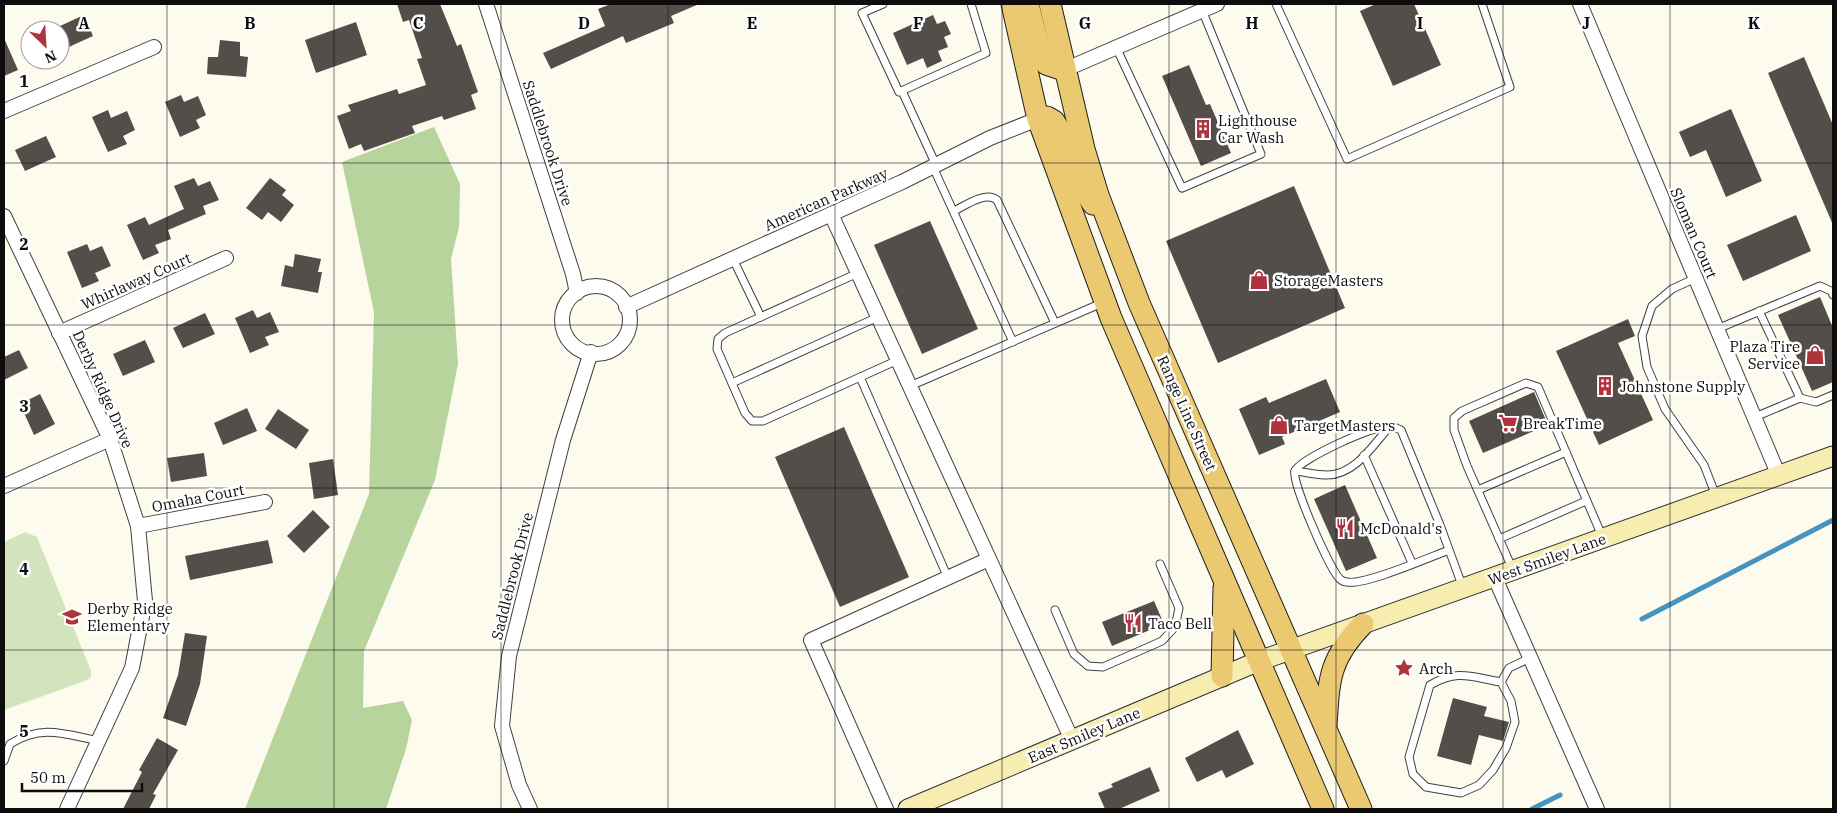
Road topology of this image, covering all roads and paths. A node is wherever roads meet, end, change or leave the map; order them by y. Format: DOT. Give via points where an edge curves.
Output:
graph roads {
  1 [pos="486,4"];
  2 [pos="883,4"];
  3 [pos="971,4"];
  4 [pos="1012,4"];
  5 [pos="1028,4"];
  6 [pos="1050,4"];
  7 [pos="1217,4"];
  8 [pos="1276,4"];
  9 [pos="1482,4"];
  10 [pos="1580,4"];
  11 [pos="1202,10"];
  12 [pos="1116,46"];
  13 [pos="154,47"];
  14 [pos="1064,70"];
  15 [pos="902,91"];
  16 [pos="4,111"];
  17 [pos="1038,119"];
  18 [pos="934,166"];
  19 [pos="954,211"];
  20 [pos="831,214"];
  21 [pos="4,216"];
  22 [pos="1114,237"];
  23 [pos="226,258"];
  24 [pos="734,258"];
  25 [pos="858,273"];
  26 [pos="1696,278"];
  27 [pos="577,293"];
  28 [pos="1833,295"];
  29 [pos="1105,302"];
  30 [pos="626,307"];
  31 [pos="1759,311"];
  32 [pos="760,316"];
  33 [pos="878,317"];
  34 [pos="1055,323"];
  35 [pos="1717,329"];
  36 [pos="60,333"];
  37 [pos="1013,342"];
  38 [pos="591,352"];
  39 [pos="898,360"];
  40 [pos="860,377"];
  41 [pos="732,382"];
  42 [pos="910,386"];
  43 [pos="1833,395"];
  44 [pos="1800,398"];
  45 [pos="1755,417"];
  46 [pos="1390,425"];
  47 [pos="110,439"];
  48 [pos="1566,452"];
  49 [pos="1364,455"];
  50 [pos="1833,456"];
  51 [pos="1295,471"];
  52 [pos="1779,476"];
  53 [pos="4,486"];
  54 [pos="1478,490"];
  55 [pos="1716,498"];
  56 [pos="1586,501"];
  57 [pos="265,502"];
  58 [pos="138,526"];
  59 [pos="1499,539"];
  60 [pos="1603,539"];
  61 [pos="1449,550"];
  62 [pos="989,559"];
  63 [pos="1412,563"];
  64 [pos="1160,564"];
  65 [pos="1513,571"];
  66 [pos="948,578"];
  67 [pos="1495,578"];
  68 [pos="1224,580"];
  69 [pos="1463,589"];
  70 [pos="1054,610"];
  71 [pos="1363,624"];
  72 [pos="1290,649"];
  73 [pos="1530,658"];
  74 [pos="1259,660"];
  75 [pos="1222,676"];
  76 [pos="1501,682"];
  77 [pos="1326,731"];
  78 [pos="1072,740"];
  79 [pos="99,741"];
  80 [pos="4,761"];
  81 [pos="67,809"];
  82 [pos="530,809"];
  83 [pos="886,809"];
  84 [pos="908,809"];
  85 [pos="1324,809"];
  86 [pos="1361,809"];
  87 [pos="1596,809"];
  1 -- 27 [label="street, Saddlebrook Drive"];
  2 -- 15 [label="lane" via="862,13 898,92"];
  3 -- 15 [label="lane" via="986,53"];
  4 -- 17 [label="main road"];
  5 -- 14 [label="main road" via="1041,55 1046,64"];
  6 -- 14 [label="main road, Range Line Street"];
  7 -- 11 [label="street"];
  8 -- 9 [label="lane" via="1347,159 1510,87"];
  10 -- 26 [label="street, Sloman Court"];
  11 -- 12 [label="street"];
  11 -- 12 [label="lane" via="1261,154 1182,188"];
  12 -- 14 [label="street"];
  13 -- 16 [label="street"];
  14 -- 22 [label="main road, Range Line Street" via="1084,149"];
  15 -- 18 [label="lane"];
  17 -- 18 [label="street, American Parkway"];
  17 -- 22 [label="main road" via="1048,117 1054,121 1073,173"];
  17 -- 29 [label="main road"];
  18 -- 19 [label="lane"];
  18 -- 20 [label="street, American Parkway"];
  19 -- 34 [label="lane" via="986,196 998,200"];
  19 -- 37 [label="lane"];
  20 -- 24 [label="street, American Parkway"];
  20 -- 25 [label="street"];
  21 -- 36 [label="street, Derby Ridge Drive"];
  22 -- 72 [label="main road, Range Line Street" via="1139,303"];
  23 -- 36 [label="street, Whirlaway Court"];
  24 -- 30 [label="street, American Parkway"];
  24 -- 32 [label="lane"];
  25 -- 32 [label="lane"];
  25 -- 33 [label="street"];
  26 -- 35 [label="street, Sloman Court"];
  26 -- 55 [label="lane" via="1672,289 1652,306 1642,336 1647,367 1665,409 1704,466"];
  27 -- 30 [label="street" via="586,286 602,286 622,296"];
  27 -- 38 [label="street" via="567,300 562,326 566,338 579,350"];
  28 -- 31 [label="lane" via="1831,290 1820,286"];
  29 -- 34 [label="lane"];
  29 -- 68 [label="main road"];
  30 -- 38 [label="street" via="630,317 624,340 602,354"];
  31 -- 35 [label="lane"];
  31 -- 44 [label="lane"];
  32 -- 41 [label="lane" via="718,339 717,349"];
  33 -- 39 [label="street"];
  33 -- 41 [label="lane"];
  34 -- 37 [label="lane"];
  35 -- 45 [label="street, Sloman Court"];
  36 -- 47 [label="street, Derby Ridge Drive"];
  37 -- 42 [label="lane"];
  38 -- 82 [label="street, Saddlebrook Drive" via="563,440 509,656 502,726 519,785"];
  39 -- 40 [label="lane"];
  39 -- 42 [label="street"];
  40 -- 41 [label="lane" via="763,421 752,421 745,413"];
  40 -- 66 [label="lane"];
  42 -- 62 [label="street"];
  43 -- 44 [label="lane" via="1816,402"];
  44 -- 45 [label="lane"];
  45 -- 52 [label="street, Sloman Court"];
  46 -- 49 [label="lane"];
  46 -- 51 [label="lane" via="1371,429 1303,461"];
  46 -- 61 [label="lane" via="1401,430 1406,440"];
  47 -- 53 [label="street"];
  47 -- 58 [label="street, Derby Ridge Drive"];
  48 -- 54 [label="lane"];
  48 -- 54 [label="lane" via="1538,387 1526,383 1462,411 1454,418 1454,430"];
  48 -- 56 [label="lane"];
  49 -- 51 [label="lane" via="1342,473 1327,475"];
  49 -- 63 [label="lane"];
  50 -- 52 [label="street, West Smiley Lane"];
  51 -- 63 [label="lane" via="1294,481 1300,497 1340,579 1349,583 1366,580"];
  52 -- 55 [label="street, West Smiley Lane"];
  54 -- 59 [label="lane"];
  55 -- 60 [label="street, West Smiley Lane"];
  56 -- 59 [label="lane"];
  56 -- 60 [label="lane"];
  57 -- 58 [label="street, Omaha Court"];
  58 -- 79 [label="street, Derby Ridge Drive" via="145,601 132,668"];
  59 -- 65 [label="lane"];
  60 -- 65 [label="street, West Smiley Lane"];
  61 -- 63 [label="lane"];
  61 -- 69 [label="lane"];
  62 -- 66 [label="street"];
  62 -- 78 [label="street"];
  64 -- 70 [label="lane" via="1180,608 1175,627 1162,642 1103,667 1088,666 1074,654"];
  65 -- 67 [label="street, West Smiley Lane"];
  66 -- 83 [label="street" via="811,640"];
  67 -- 69 [label="street, West Smiley Lane"];
  67 -- 73 [label="street"];
  68 -- 74 [label="main road"];
  68 -- 75 [label="main road"];
  69 -- 71 [label="street, West Smiley Lane"];
  71 -- 72 [label="street, West Smiley Lane"];
  71 -- 77 [label="main road" via="1346,641 1336,658 1329,684"];
  72 -- 74 [label="street, West Smiley Lane"];
  72 -- 77 [label="main road, Range Line Street"];
  73 -- 76 [label="lane" via="1510,668"];
  73 -- 87 [label="street"];
  74 -- 75 [label="street, East Smiley Lane"];
  74 -- 85 [label="main road"];
  75 -- 78 [label="street, East Smiley Lane"];
  76 -- 76 [label="lane" via="1464,674 1446,676 1430,685 1409,757 1413,774 1426,786 1461,793 1479,785 1493,770 1506,748 1515,722"];
  77 -- 86 [label="main road, Range Line Street"];
  78 -- 84 [label="street, East Smiley Lane"];
  79 -- 80 [label="lane" via="37,732 24,735 10,744"];
  79 -- 81 [label="street, Derby Ridge Drive"];
}
